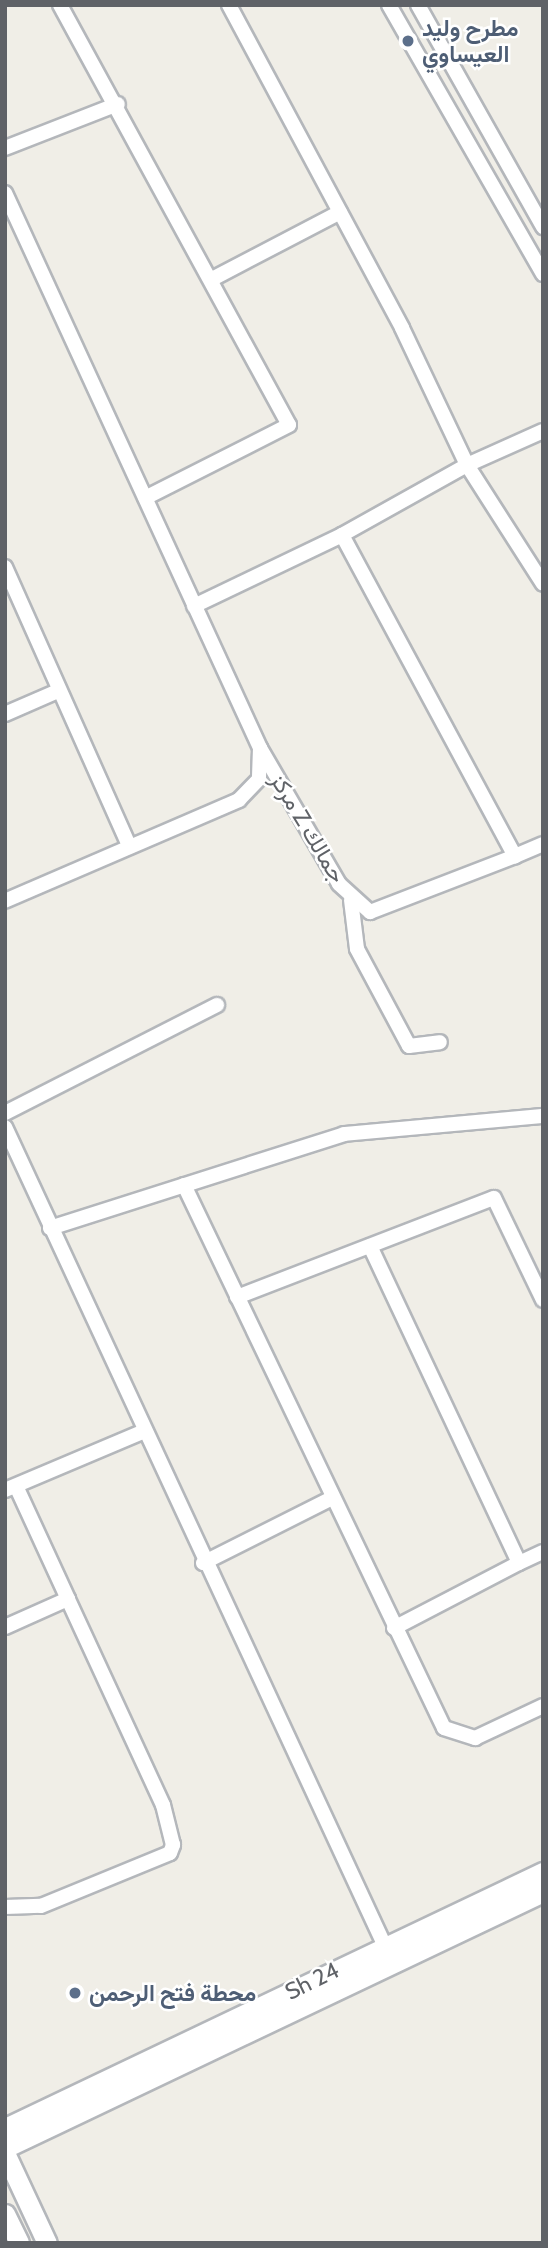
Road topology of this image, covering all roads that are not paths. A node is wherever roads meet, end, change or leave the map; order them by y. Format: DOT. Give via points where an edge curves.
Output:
graph roads {
  1 [pos="60,5"];
  2 [pos="229,5"];
  3 [pos="389,5"];
  4 [pos="418,5"];
  5 [pos="118,104"];
  6 [pos="5,148"];
  7 [pos="5,192"];
  8 [pos="340,212"];
  9 [pos="543,227"];
  10 [pos="543,274"];
  11 [pos="214,278"];
  12 [pos="543,430"];
  13 [pos="467,465"];
  14 [pos="145,498"];
  15 [pos="342,535"];
  16 [pos="5,567"];
  17 [pos="543,584"];
  18 [pos="194,606"];
  19 [pos="58,691"];
  20 [pos="5,714"];
  21 [pos="260,748"];
  22 [pos="543,844"];
  23 [pos="129,845"];
  24 [pos="515,856"];
  25 [pos="351,900"];
  26 [pos="5,901"];
  27 [pos="217,1005"];
  28 [pos="440,1042"];
  29 [pos="5,1113"];
  30 [pos="543,1116"];
  31 [pos="5,1127"];
  32 [pos="184,1185"];
  33 [pos="50,1228"];
  34 [pos="370,1246"];
  35 [pos="237,1297"];
  36 [pos="543,1300"];
  37 [pos="142,1432"];
  38 [pos="10,1488"];
  39 [pos="332,1498"];
  40 [pos="543,1552"];
  41 [pos="203,1563"];
  42 [pos="519,1563"];
  43 [pos="68,1599"];
  44 [pos="5,1627"];
  45 [pos="394,1628"];
  46 [pos="543,1706"];
  47 [pos="543,1872"];
  48 [pos="543,1892"];
  49 [pos="5,1907"];
  50 [pos="390,1955"];
  51 [pos="5,2128"];
  52 [pos="5,2150"];
  53 [pos="5,2214"];
  54 [pos="19,2243"];
  55 [pos="47,2243"];
  1 -- 5 [label="street"];
  2 -- 8 [label="street"];
  3 -- 10 [label="street"];
  4 -- 9 [label="street"];
  5 -- 6 [label="street"];
  5 -- 11 [label="street"];
  7 -- 14 [label="street, مركز Z جمالك"];
  8 -- 11 [label="street"];
  8 -- 13 [label="street"];
  11 -- 14 [label="street" via="289,425"];
  12 -- 13 [label="street"];
  13 -- 15 [label="street"];
  13 -- 17 [label="street"];
  14 -- 18 [label="street, مركز Z جمالك"];
  15 -- 18 [label="street"];
  15 -- 24 [label="street"];
  16 -- 19 [label="street"];
  18 -- 21 [label="street, مركز Z جمالك"];
  19 -- 20 [label="street"];
  19 -- 23 [label="street"];
  21 -- 23 [label="street" via="259,779 239,800"];
  21 -- 25 [label="street, مركز Z جمالك"];
  22 -- 24 [label="street"];
  23 -- 26 [label="street"];
  24 -- 25 [label="street, مركز Z جمالك" via="370,912"];
  25 -- 28 [label="street" via="357,949 409,1046"];
  27 -- 29 [label="street"];
  30 -- 32 [label="street" via="344,1134"];
  31 -- 33 [label="street"];
  32 -- 33 [label="street"];
  32 -- 35 [label="street"];
  33 -- 37 [label="street"];
  34 -- 35 [label="street"];
  34 -- 36 [label="street" via="494,1198"];
  34 -- 42 [label="street"];
  35 -- 39 [label="street"];
  37 -- 38 [label="street"];
  37 -- 41 [label="street"];
  38 -- 43 [label="street"];
  39 -- 41 [label="street"];
  39 -- 45 [label="street"];
  40 -- 42 [label="street"];
  41 -- 50 [label="street"];
  42 -- 45 [label="street"];
  43 -- 44 [label="street"];
  43 -- 49 [label="street" via="163,1805 173,1845 170,1853 41,1906"];
  45 -- 46 [label="street" via="444,1728 475,1738"];
  47 -- 50 [label="street, Sh 24"];
  48 -- 50 [label="street, Sh 24"];
  50 -- 51 [label="street, Sh 24"];
  50 -- 52 [label="street, Sh 24"];
  52 -- 55 [label="street"];
  53 -- 54 [label="street"];
}
